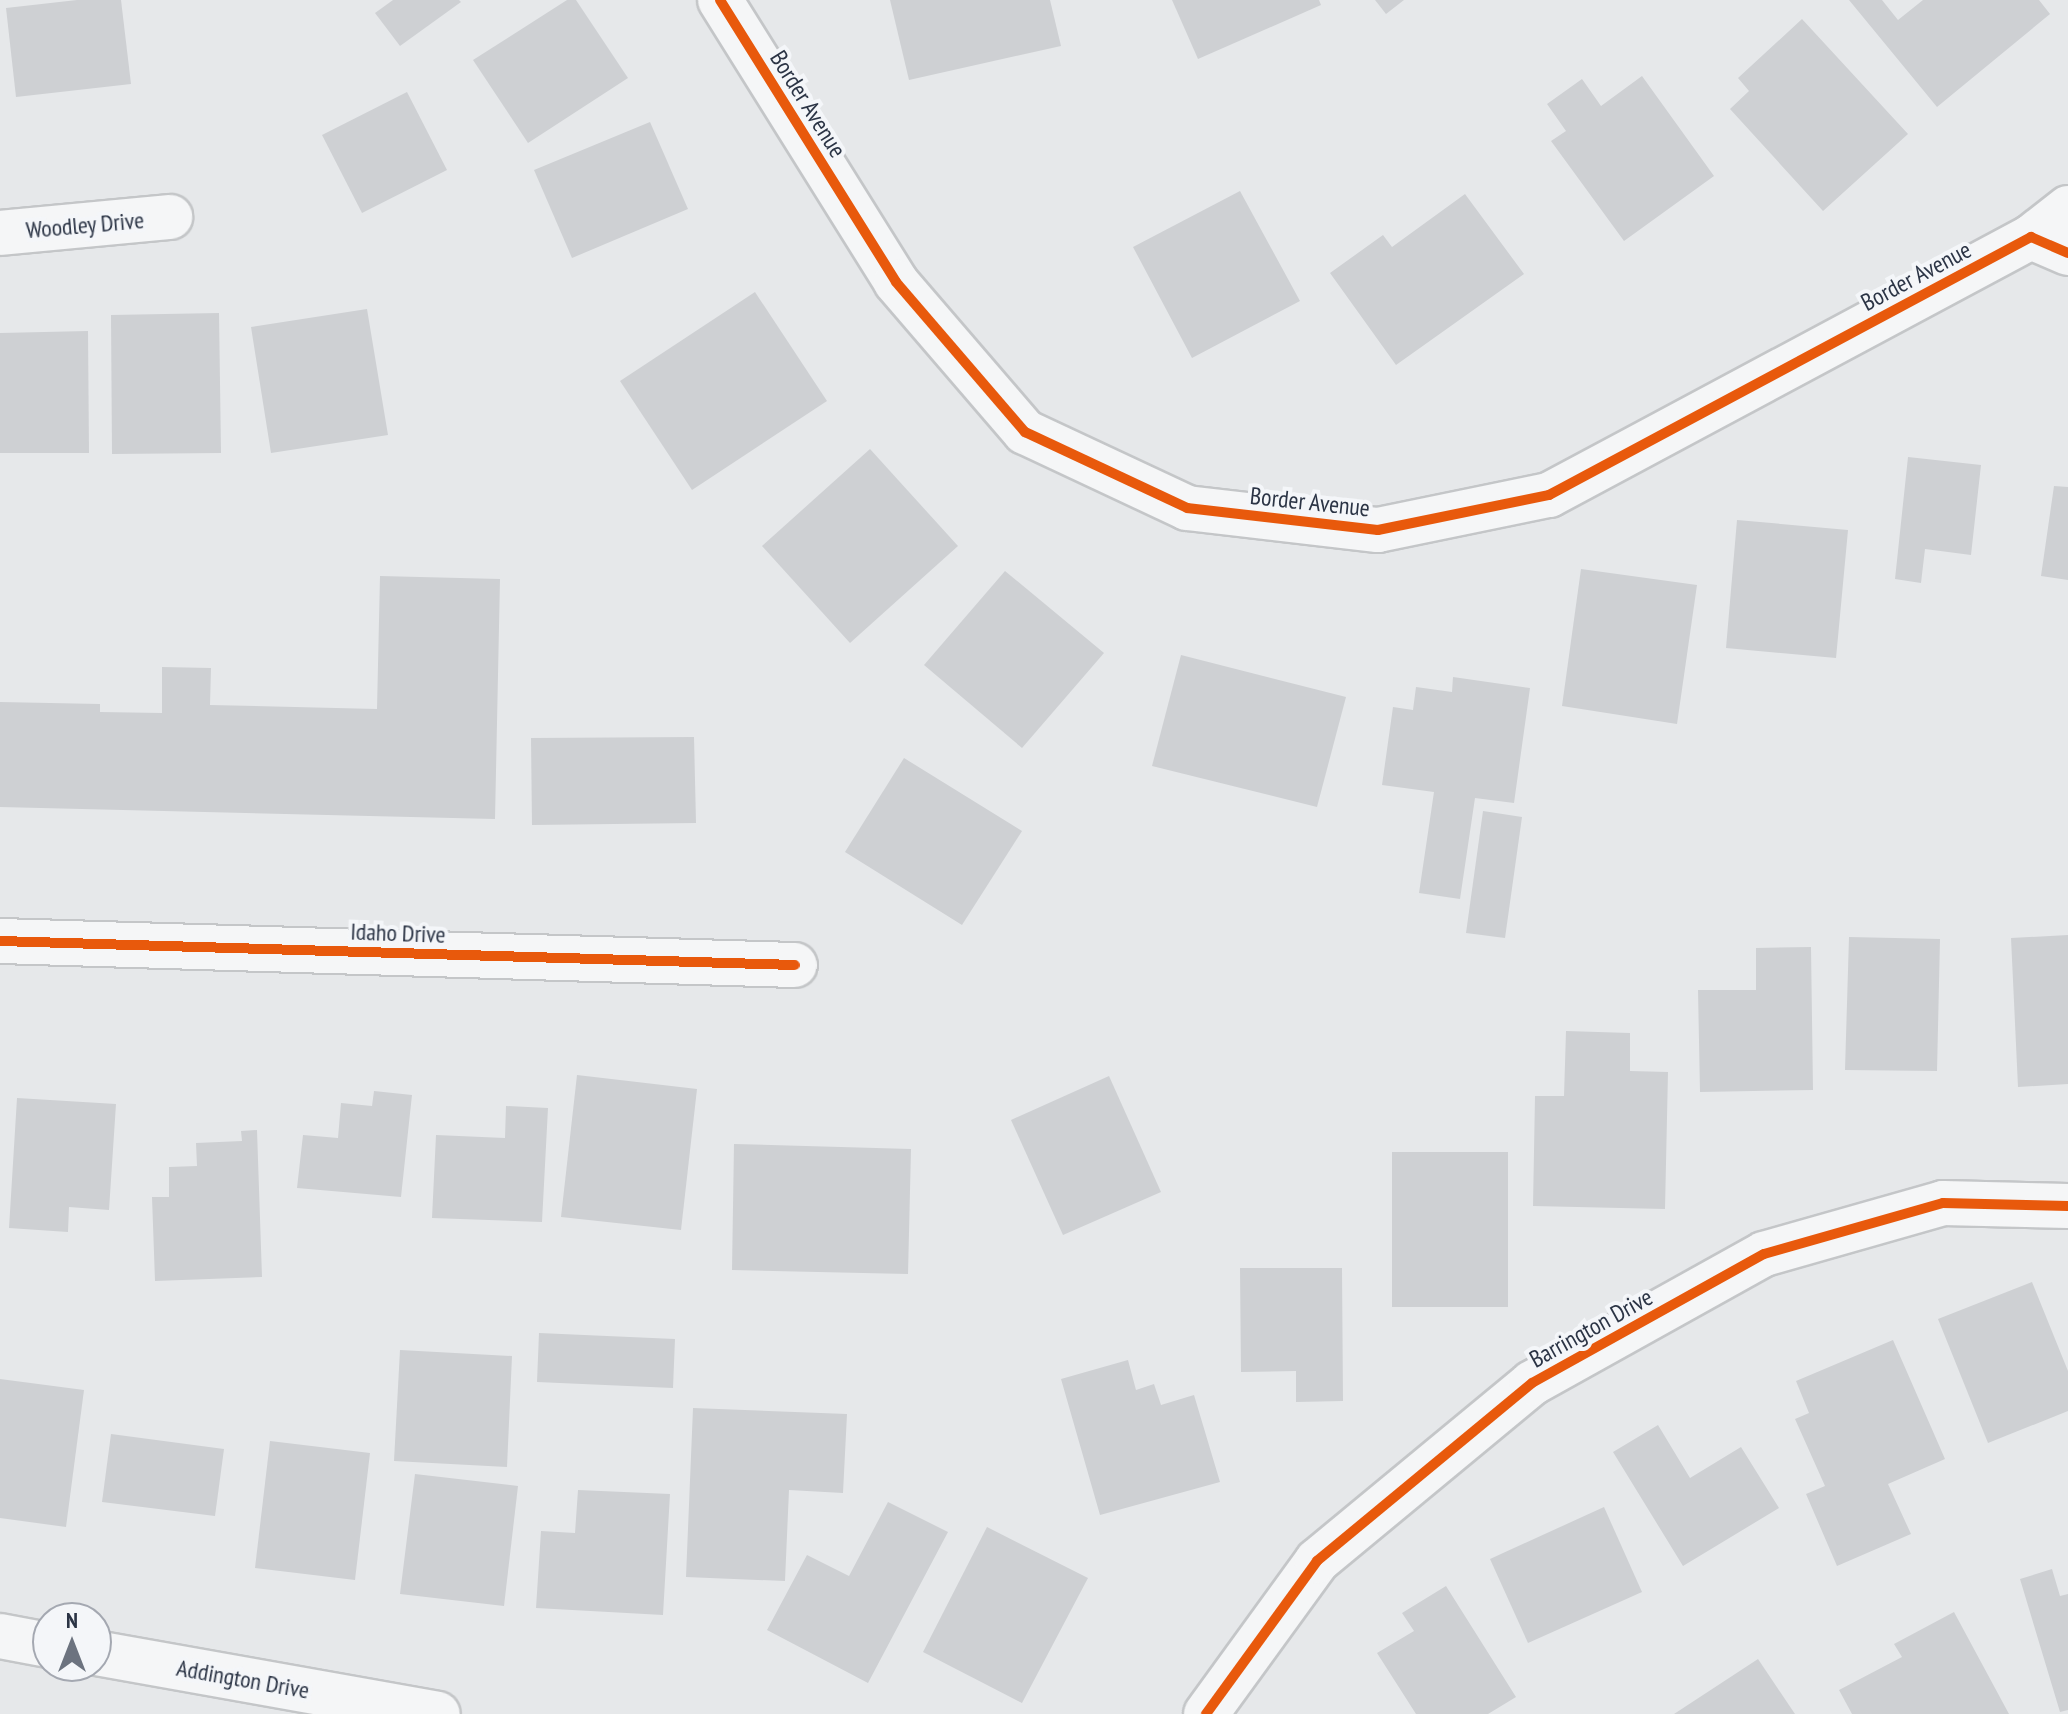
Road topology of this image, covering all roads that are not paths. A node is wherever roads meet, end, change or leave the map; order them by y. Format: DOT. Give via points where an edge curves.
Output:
graph roads {
  1 [pos="720,0"];
  2 [pos="2068,208"];
  3 [pos="170,217"];
  4 [pos="0,233"];
  5 [pos="2049,245"];
  6 [pos="0,941"];
  7 [pos="795,965"];
  8 [pos="2068,1206"];
  9 [pos="0,1636"];
  10 [pos="32,1642"];
  11 [pos="112,1656"];
  12 [pos="438,1714"];
  13 [pos="1206,1714"];
  1 -- 5 [label="street, Border Avenue" via="896,282 1025,432 1187,508 1378,530 1549,495"];
  2 -- 5 [label="street, Border Avenue"];
  3 -- 4 [label="street, Woodley Drive"];
  6 -- 7 [label="street, Idaho Drive"];
  8 -- 13 [label="street, Barrington Drive" via="1943,1203 1764,1254 1532,1383 1317,1561"];
  9 -- 10 [label="street"];
  11 -- 12 [label="street, Addington Drive"];
}
